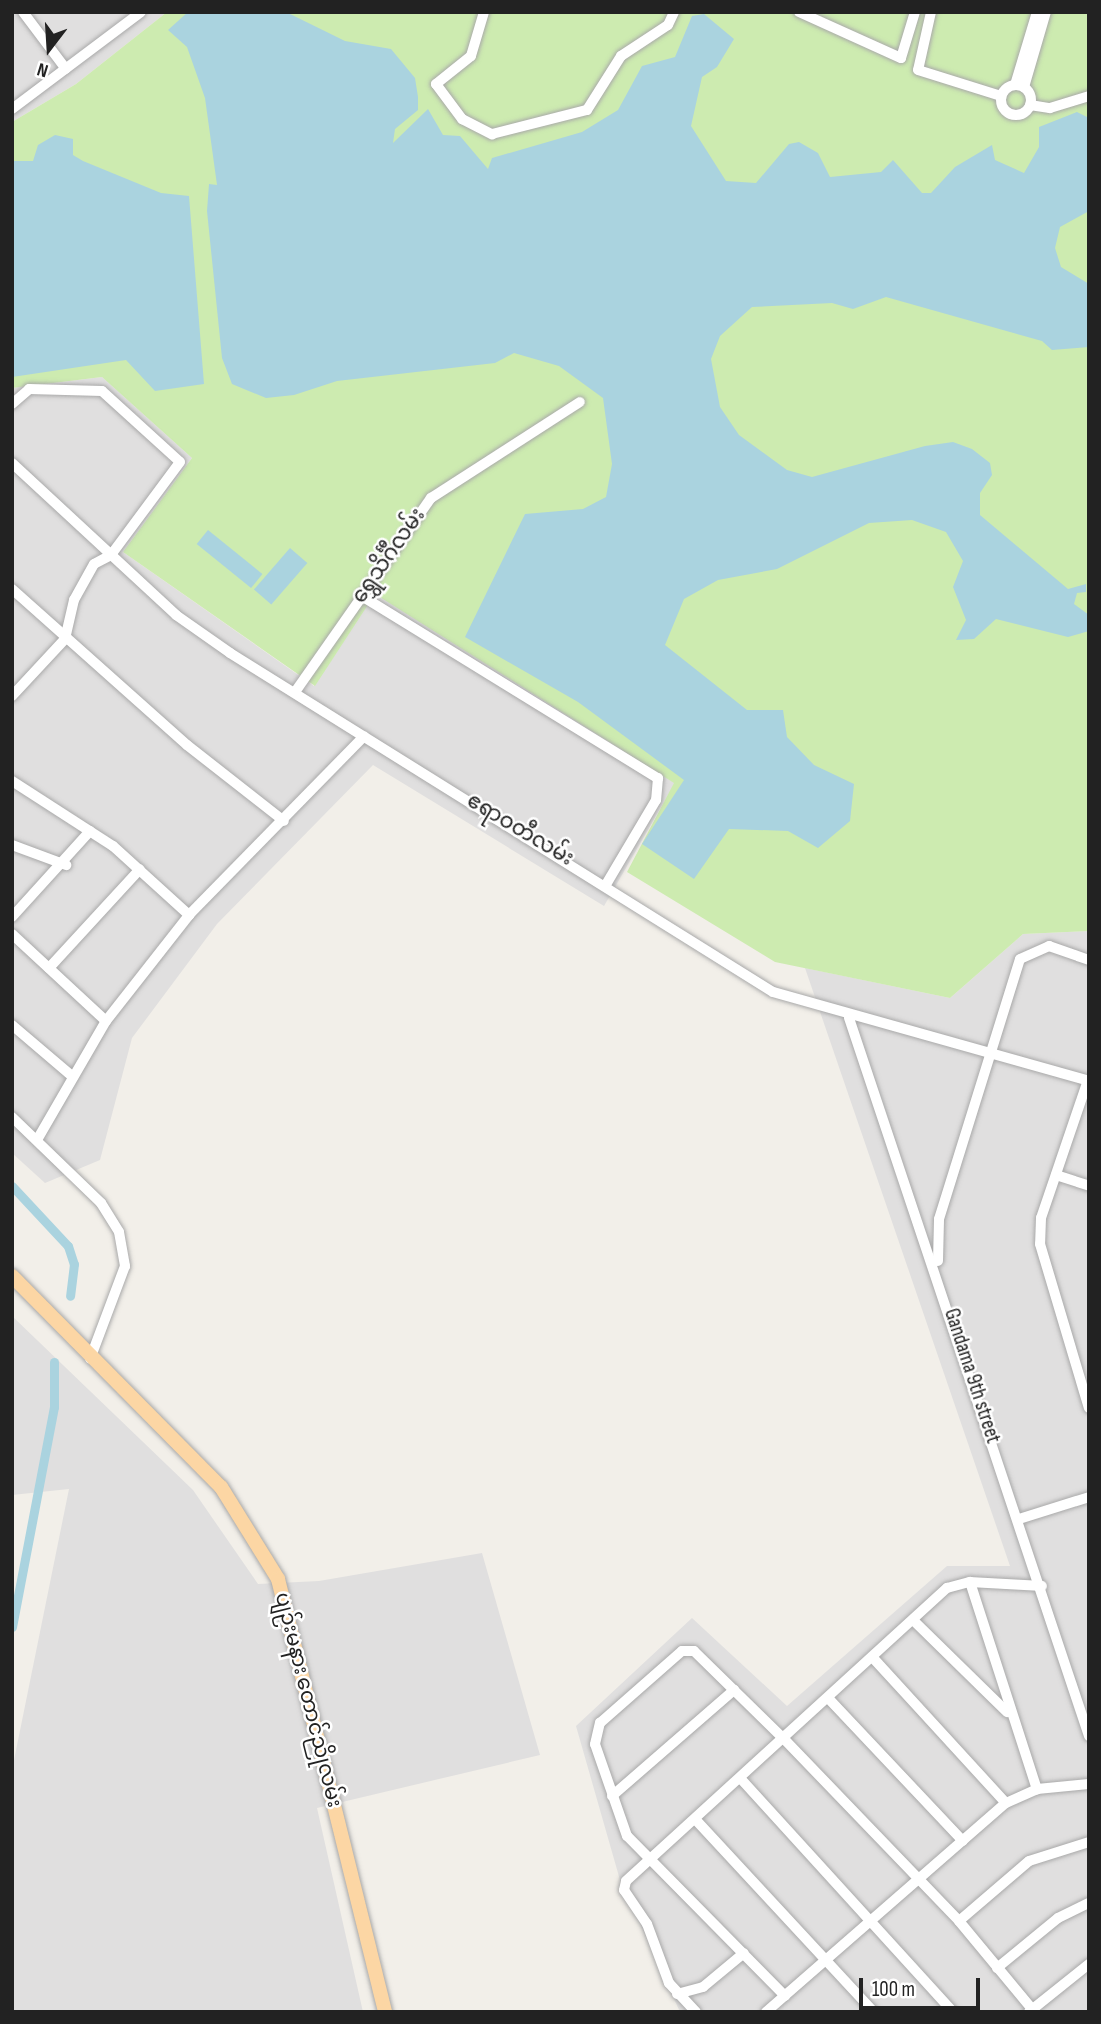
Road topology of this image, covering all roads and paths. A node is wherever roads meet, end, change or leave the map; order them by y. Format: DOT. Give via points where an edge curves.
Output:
graph roads {
  1 [pos="23,12"];
  2 [pos="141,12"];
  3 [pos="484,12"];
  4 [pos="674,12"];
  5 [pos="799,12"];
  6 [pos="915,12"];
  7 [pos="931,12"];
  8 [pos="1037,12"];
  9 [pos="1046,12"];
  10 [pos="66,69"];
  11 [pos="1019,86"];
  12 [pos="1001,96"];
  13 [pos="1089,96"];
  14 [pos="1030,105"];
  15 [pos="12,109"];
  16 [pos="580,402"];
  17 [pos="12,404"];
  18 [pos="12,463"];
  19 [pos="111,555"];
  20 [pos="12,589"];
  21 [pos="360,595"];
  22 [pos="65,639"];
  23 [pos="13,691"];
  24 [pos="295,692"];
  25 [pos="364,736"];
  26 [pos="12,781"];
  27 [pos="284,821"];
  28 [pos="90,831"];
  29 [pos="12,845"];
  30 [pos="66,865"];
  31 [pos="139,869"];
  32 [pos="607,883"];
  33 [pos="189,915"];
  34 [pos="12,916"];
  35 [pos="12,934"];
  36 [pos="1089,960"];
  37 [pos="49,968"];
  38 [pos="849,1018"];
  39 [pos="106,1021"];
  40 [pos="12,1025"];
  41 [pos="987,1054"];
  42 [pos="73,1077"];
  43 [pos="1088,1080"];
  44 [pos="12,1118"];
  45 [pos="37,1140"];
  46 [pos="1056,1175"];
  47 [pos="1089,1185"];
  48 [pos="938,1272"];
  49 [pos="12,1276"];
  50 [pos="90,1359"];
  51 [pos="1089,1408"];
  52 [pos="1089,1497"];
  53 [pos="1019,1518"];
  54 [pos="970,1582"];
  55 [pos="1042,1586"];
  56 [pos="915,1622"];
  57 [pos="874,1659"];
  58 [pos="734,1690"];
  59 [pos="829,1699"];
  60 [pos="1009,1714"];
  61 [pos="1089,1736"];
  62 [pos="785,1740"];
  63 [pos="741,1779"];
  64 [pos="1089,1784"];
  65 [pos="1037,1789"];
  66 [pos="612,1797"];
  67 [pos="1006,1802"];
  68 [pos="695,1819"];
  69 [pos="963,1841"];
  70 [pos="1089,1842"];
  71 [pos="650,1860"];
  72 [pos="920,1880"];
  73 [pos="1089,1903"];
  74 [pos="875,1920"];
  75 [pos="959,1921"];
  76 [pos="744,1953"];
  77 [pos="830,1957"];
  78 [pos="1089,1964"];
  79 [pos="997,1968"];
  80 [pos="677,1994"];
  81 [pos="785,1996"];
  82 [pos="871,2008"];
  83 [pos="1031,2011"];
  84 [pos="385,2012"];
  85 [pos="696,2012"];
  86 [pos="766,2012"];
  87 [pos="858,2012"];
  88 [pos="953,2012"];
  1 -- 10 [label="street"];
  2 -- 10 [label="street"];
  3 -- 4 [label="street" via="471,57 436,84 462,119 492,134 587,110 621,56 668,25"];
  5 -- 6 [label="street" via="901,58"];
  7 -- 12 [label="street" via="918,69"];
  8 -- 11 [label="street"];
  9 -- 11 [label="street"];
  10 -- 15 [label="street"];
  11 -- 12 [label="street"];
  11 -- 14 [label="street"];
  12 -- 14 [label="street" via="1011,114"];
  13 -- 14 [label="street" via="1050,108"];
  16 -- 21 [label="street, ရွှေသိင်္ဂီလမ်း" via="431,498"];
  17 -- 19 [label="street" via="29,389 102,391 176,456 179,466"];
  18 -- 19 [label="street, ဧရာဝတီလမ်း"];
  19 -- 22 [label="street" via="94,564 82,581"];
  19 -- 24 [label="street, ဧရာဝတီလမ်း" via="176,615"];
  20 -- 22 [label="street"];
  21 -- 24 [label="street, ရွှေသိင်္ဂီလမ်း"];
  21 -- 32 [label="street" via="658,778 656,800"];
  22 -- 23 [label="street"];
  22 -- 27 [label="street"];
  24 -- 25 [label="street, ဧရာဝတီလမ်း"];
  25 -- 27 [label="street"];
  25 -- 32 [label="street, ဧရာဝတီလမ်း"];
  26 -- 28 [label="street"];
  27 -- 33 [label="street" via="254,843"];
  28 -- 30 [label="street"];
  28 -- 31 [label="street"];
  29 -- 30 [label="street"];
  30 -- 34 [label="street"];
  31 -- 33 [label="street"];
  31 -- 37 [label="street"];
  32 -- 38 [label="street, ဧရာဝတီလမ်း" via="774,992"];
  33 -- 39 [label="street"];
  35 -- 37 [label="street"];
  36 -- 41 [label="street" via="1049,947 1020,959"];
  37 -- 39 [label="street"];
  38 -- 41 [label="street, ဧရာဝတီလမ်း"];
  38 -- 48 [label="street, Gandama 9th street"];
  39 -- 42 [label="street"];
  40 -- 42 [label="street"];
  41 -- 43 [label="street, ဧရာဝတီလမ်း"];
  41 -- 48 [label="street" via="939,1219"];
  42 -- 45 [label="street"];
  43 -- 46 [label="street"];
  44 -- 45 [label="street"];
  45 -- 50 [label="street" via="101,1203 119,1231 125,1266"];
  46 -- 47 [label="street"];
  46 -- 51 [label="street" via="1040,1244"];
  48 -- 53 [label="street, Gandama 9th street"];
  49 -- 50 [label="main road, ပျဉ်းမနား တောင်ညိုလမ်း"];
  50 -- 84 [label="main road, ပျဉ်းမနား တောင်ညိုလမ်း" via="221,1487 278,1578"];
  52 -- 53 [label="street"];
  53 -- 55 [label="street, Gandama 9th street"];
  54 -- 55 [label="street"];
  54 -- 56 [label="street" via="947,1588"];
  54 -- 60 [label="street"];
  55 -- 61 [label="street, Gandama 9th street"];
  56 -- 57 [label="street"];
  56 -- 60 [label="street"];
  57 -- 59 [label="street"];
  57 -- 67 [label="street"];
  58 -- 62 [label="street"];
  58 -- 66 [label="street"];
  58 -- 66 [label="street" via="694,1651 682,1651 595,1730"];
  59 -- 62 [label="street"];
  59 -- 69 [label="street"];
  60 -- 65 [label="street"];
  62 -- 63 [label="street"];
  62 -- 72 [label="street"];
  63 -- 68 [label="street"];
  63 -- 74 [label="street"];
  64 -- 65 [label="street"];
  65 -- 67 [label="street"];
  66 -- 71 [label="street" via="627,1836"];
  67 -- 69 [label="street"];
  68 -- 71 [label="street"];
  68 -- 77 [label="street"];
  69 -- 72 [label="street"];
  70 -- 75 [label="street" via="1029,1861"];
  71 -- 76 [label="street"];
  71 -- 80 [label="street" via="624,1891"];
  72 -- 74 [label="street"];
  72 -- 75 [label="street"];
  73 -- 79 [label="street" via="1058,1918"];
  74 -- 77 [label="street"];
  74 -- 88 [label="street"];
  75 -- 79 [label="street"];
  76 -- 80 [label="street" via="703,1987"];
  76 -- 81 [label="street"];
  77 -- 81 [label="street"];
  77 -- 82 [label="street"];
  78 -- 83 [label="street"];
  79 -- 83 [label="street"];
  80 -- 85 [label="street"];
  81 -- 86 [label="street"];
  82 -- 87 [label="street"];
}
